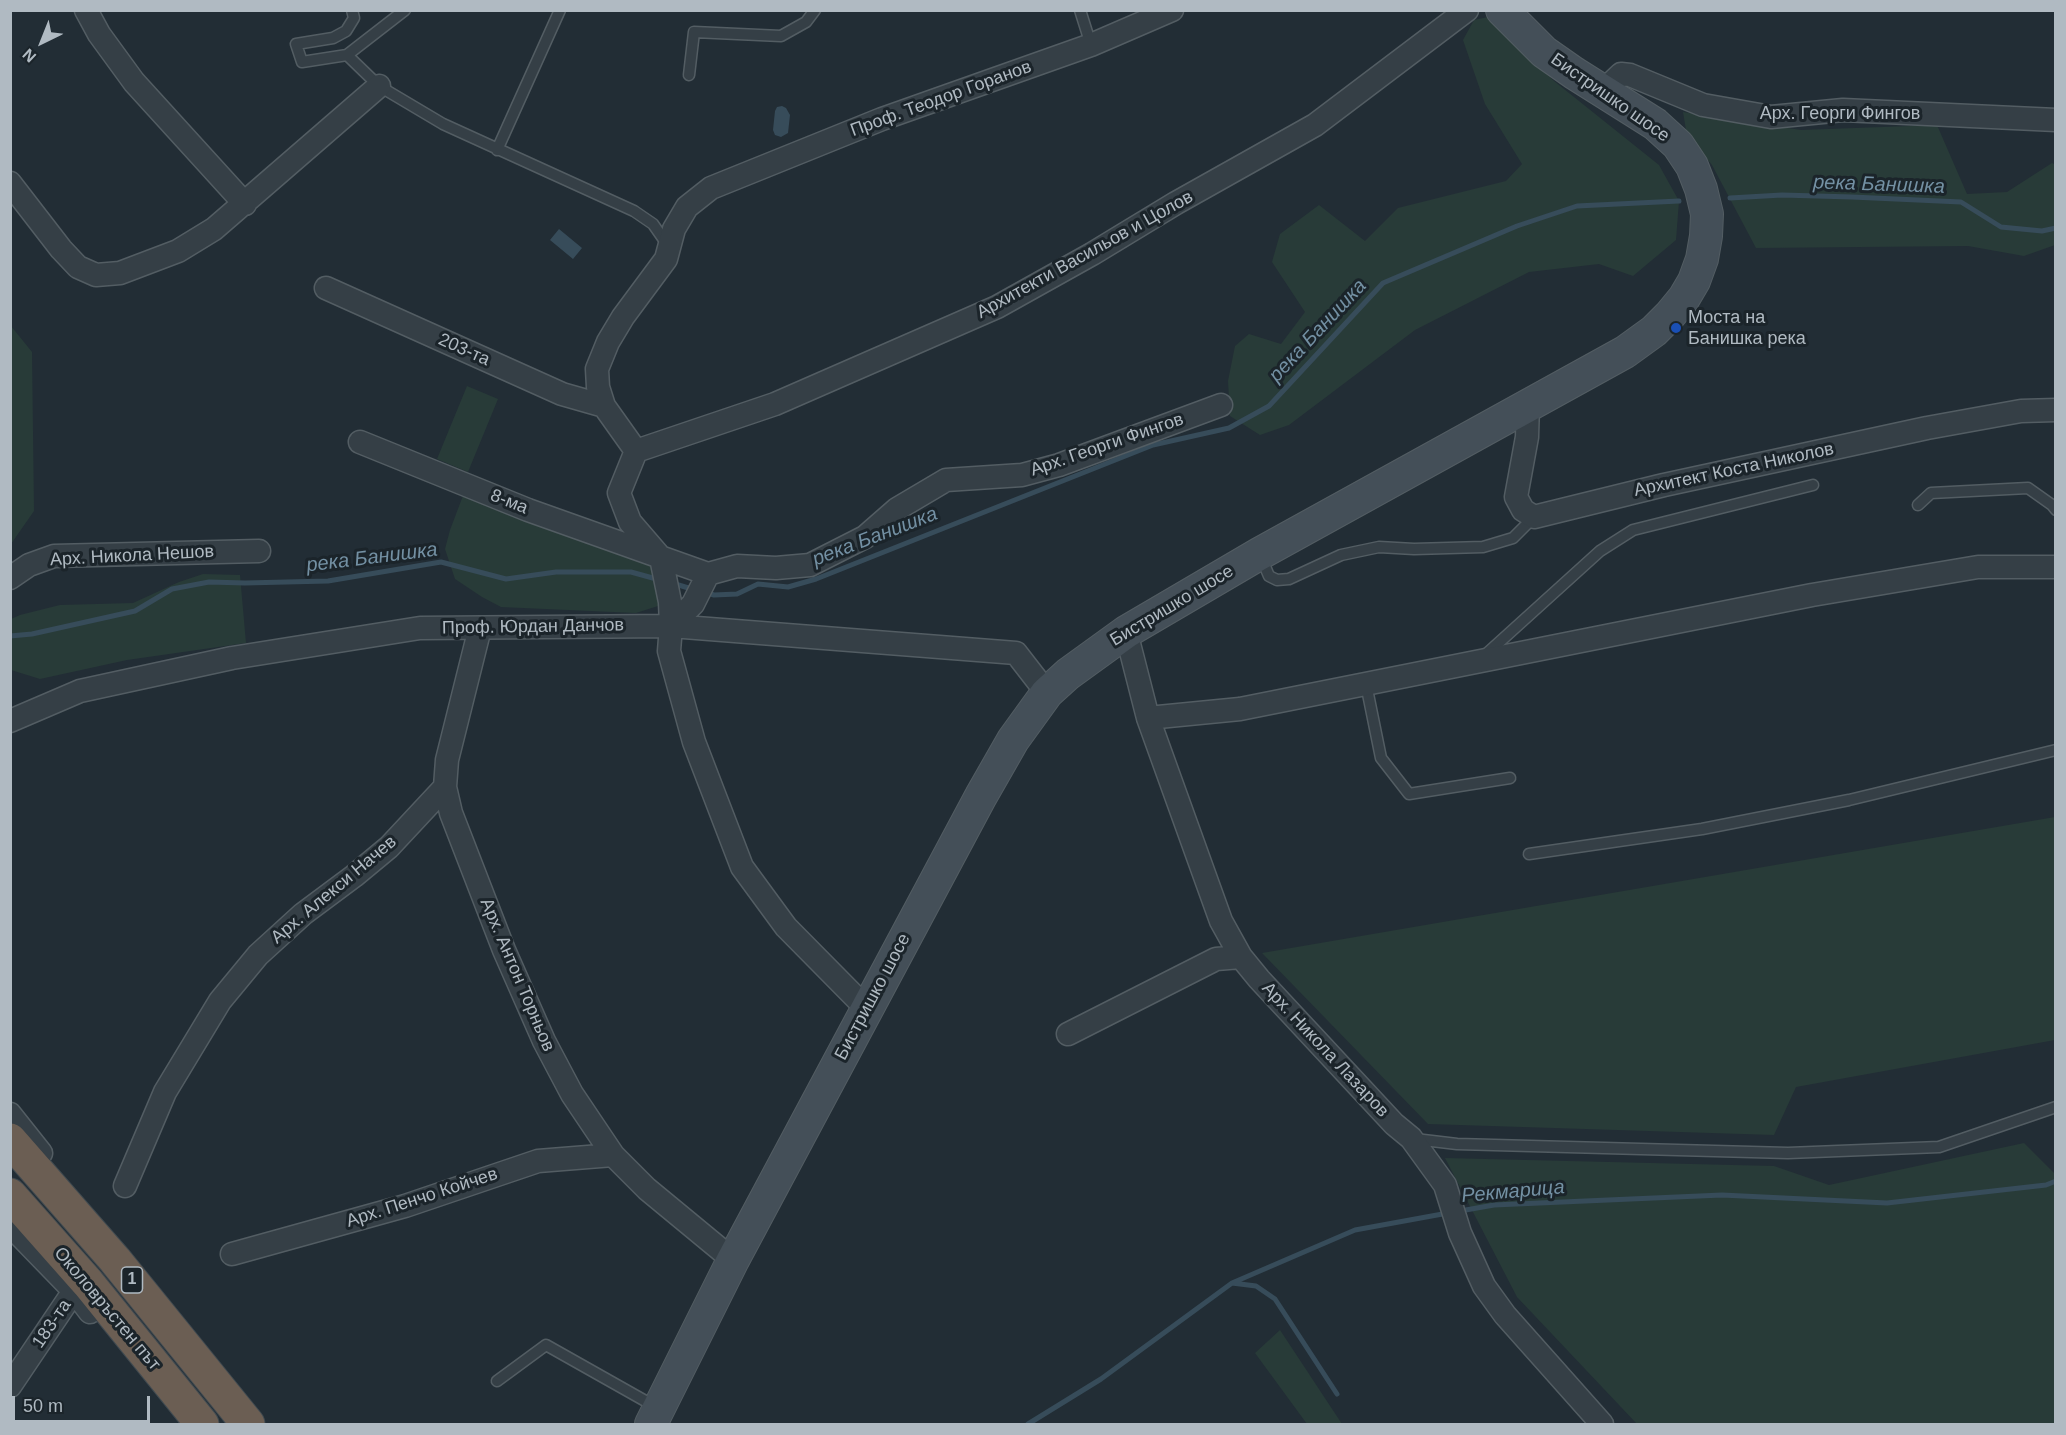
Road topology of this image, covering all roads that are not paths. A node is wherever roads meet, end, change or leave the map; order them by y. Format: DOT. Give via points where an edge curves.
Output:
graph roads {
  1 [pos="86,10"];
  2 [pos="352,10"];
  3 [pos="405,10"];
  4 [pos="560,10"];
  5 [pos="815,10"];
  6 [pos="1080,10"];
  7 [pos="1172,10"];
  8 [pos="1467,10"];
  9 [pos="1502,10"];
  10 [pos="1091,45"];
  11 [pos="347,55"];
  12 [pos="690,75"];
  13 [pos="379,86"];
  14 [pos="1603,92"];
  15 [pos="2055,120"];
  16 [pos="497,150"];
  17 [pos="10,183"];
  18 [pos="245,204"];
  19 [pos="669,247"];
  20 [pos="326,288"];
  21 [pos="1528,404"];
  22 [pos="1221,405"];
  23 [pos="604,406"];
  24 [pos="2055,410"];
  25 [pos="360,442"];
  26 [pos="636,451"];
  27 [pos="1813,485"];
  28 [pos="1918,505"];
  29 [pos="2055,510"];
  30 [pos="1534,517"];
  31 [pos="259,551"];
  32 [pos="1259,554"];
  33 [pos="661,558"];
  34 [pos="2055,567"];
  35 [pos="708,574"];
  36 [pos="10,578"];
  37 [pos="671,626"];
  38 [pos="480,628"];
  39 [pos="1126,632"];
  40 [pos="1478,662"];
  41 [pos="1366,684"];
  42 [pos="1047,693"];
  43 [pos="1148,718"];
  44 [pos="10,721"];
  45 [pos="2055,750"];
  46 [pos="1510,778"];
  47 [pos="445,787"];
  48 [pos="1530,854"];
  49 [pos="1241,957"];
  50 [pos="867,1009"];
  51 [pos="1068,1034"];
  52 [pos="2055,1107"];
  53 [pos="10,1114"];
  54 [pos="1411,1138"];
  55 [pos="10,1140"];
  56 [pos="613,1155"];
  57 [pos="125,1186"];
  58 [pos="10,1195"];
  59 [pos="10,1225"];
  60 [pos="232,1254"];
  61 [pos="733,1260"];
  62 [pos="74,1291"];
  63 [pos="497,1381"];
  64 [pos="10,1386"];
  65 [pos="655,1417"];
  66 [pos="182,1425"];
  67 [pos="202,1425"];
  68 [pos="248,1425"];
  69 [pos="263,1425"];
  70 [pos="1602,1425"];
  1 -- 18 [label="street" via="134,82"];
  2 -- 11 [label="lane" via="354,18 346,32 297,44 302,62"];
  3 -- 11 [label="lane"];
  4 -- 16 [label="lane"];
  5 -- 12 [label="lane" via="806,22 781,36 694,32"];
  6 -- 10 [label="lane"];
  7 -- 10 [label="street, Проф. Теодор Горанов"];
  8 -- 26 [label="street, Архитекти Васильов и Цолов" via="1315,125 998,307 776,404"];
  9 -- 14 [label="street, Бистришко шосе" via="1544,52"];
  10 -- 19 [label="street, Проф. Теодор Горанов" via="882,120 711,188 687,207"];
  11 -- 13 [label="lane"];
  13 -- 16 [label="lane"];
  13 -- 18 [label="street"];
  14 -- 15 [label="street, Арх. Георги Фингов" via="1622,74 1703,105 1771,117 1843,110"];
  14 -- 21 [label="street, Бистришко шосе" via="1655,124 1678,145 1692,166 1707,214 1702,259 1683,298 1654,331"];
  16 -- 19 [label="lane" via="634,211 653,224"];
  17 -- 18 [label="street" via="61,249 78,267 96,275 120,273 178,251"];
  19 -- 23 [label="street, Проф. Теодор Горанов" via="660,271 608,342 597,369"];
  20 -- 23 [label="street, 203-та" via="562,394"];
  21 -- 30 [label="street" via="1527,437 1516,497 1523,510"];
  21 -- 32 [label="street, Бистришко шосе"];
  22 -- 35 [label="street, Арх. Георги Фингов" via="1022,475 946,480 897,509 865,537 810,565 737,566"];
  23 -- 26 [label="street"];
  24 -- 30 [label="street, Архитект Коста Николов" via="2021,411 1927,428"];
  25 -- 33 [label="street, 8-ма" via="528,510"];
  26 -- 33 [label="street" via="619,493 630,522"];
  27 -- 40 [label="lane" via="1633,530 1600,551"];
  28 -- 29 [label="lane" via="1931,493 2028,488"];
  30 -- 32 [label="lane" via="1513,538 1483,547 1379,547 1341,555 1289,579 1269,576"];
  31 -- 36 [label="street, Арх. Никола Нешов" via="54,556 29,565"];
  32 -- 39 [label="street, Бистришко шосе"];
  33 -- 35 [label="street"];
  33 -- 37 [label="street"];
  34 -- 40 [label="street" via="1978,567 1812,595"];
  35 -- 37 [label="street" via="693,603"];
  37 -- 38 [label="street, Проф. Юрдан Данчов"];
  37 -- 42 [label="street, Проф. Юрдан Данчов" via="1016,653"];
  37 -- 50 [label="street" via="669,651 694,742 742,867 786,927"];
  38 -- 44 [label="street, Проф. Юрдан Данчов" via="420,628 232,658 80,691"];
  38 -- 47 [label="street, Арх. Антон Торньов" via="447,760"];
  39 -- 42 [label="street, Бистришко шосе"];
  39 -- 43 [label="street, Арх. Никола Лазаров"];
  40 -- 41 [label="street"];
  41 -- 43 [label="street" via="1240,709"];
  41 -- 46 [label="lane" via="1381,758 1409,794"];
  42 -- 50 [label="street, Бистришко шосе" via="1013,740"];
  43 -- 49 [label="street, Арх. Никола Лазаров" via="1221,921"];
  45 -- 48 [label="lane" via="1702,829"];
  47 -- 56 [label="street, Арх. Антон Торньов" via="495,929 544,1041 572,1094"];
  47 -- 57 [label="street, Арх. Алекси Начев" via="389,847 303,914 258,955 220,1001 165,1092"];
  49 -- 51 [label="street" via="1216,959"];
  49 -- 54 [label="street, Арх. Никола Лазаров"];
  50 -- 61 [label="street, Бистришко шосе"];
  52 -- 54 [label="lane" via="1939,1147 1788,1153 1457,1144"];
  53 -- 69 [label="street"];
  54 -- 70 [label="street, Арх. Никола Лазаров" via="1445,1185 1460,1233 1484,1286"];
  55 -- 68 [label="highway, Околовръстен път / 1" via="115,1260"];
  56 -- 60 [label="street, Арх. Пенчо Койчев" via="538,1161 405,1206"];
  56 -- 61 [label="street, Арх. Антон Торньов" via="647,1189"];
  58 -- 67 [label="highway, Околовръстен път / 1"];
  59 -- 62 [label="street"];
  61 -- 65 [label="street, Бистришко шосе"];
  62 -- 64 [label="street, 183-та"];
  62 -- 66 [label="street"];
  63 -- 65 [label="lane" via="546,1345"];
}
